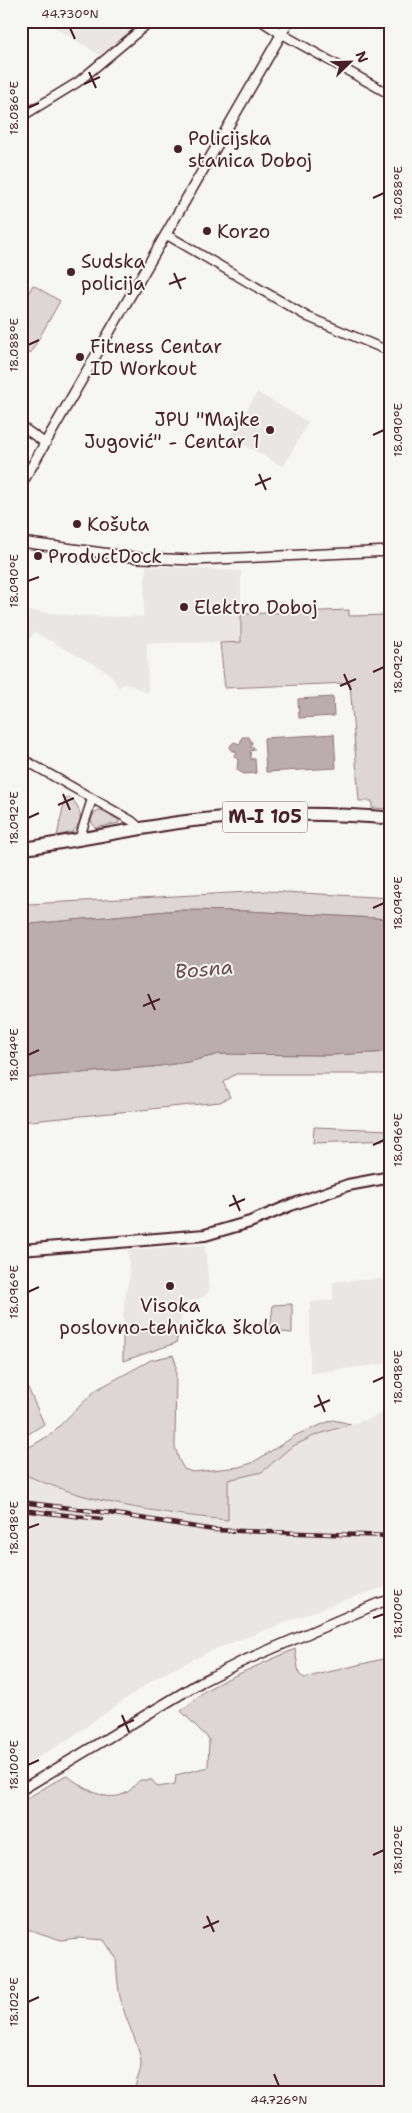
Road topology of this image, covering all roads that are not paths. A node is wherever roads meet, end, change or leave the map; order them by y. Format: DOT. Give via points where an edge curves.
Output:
graph roads {
  1 [pos="150,21"];
  2 [pos="289,21"];
  3 [pos="264,22"];
  4 [pos="282,34"];
  5 [pos="391,95"];
  6 [pos="21,117"];
  7 [pos="167,234"];
  8 [pos="391,352"];
  9 [pos="21,426"];
  10 [pos="46,443"];
  11 [pos="21,485"];
  12 [pos="21,542"];
  13 [pos="391,551"];
  14 [pos="21,758"];
  15 [pos="92,799"];
  16 [pos="391,818"];
  17 [pos="141,829"];
  18 [pos="79,840"];
  19 [pos="21,849"];
  20 [pos="391,1177"];
  21 [pos="21,1250"];
  22 [pos="391,1600"];
  23 [pos="21,1790"];
  1 -- 6 [label="street" via="78,82"];
  2 -- 4 [label="street"];
  3 -- 4 [label="street"];
  4 -- 5 [label="street"];
  4 -- 7 [label="street"];
  7 -- 8 [label="street" via="308,318"];
  7 -- 10 [label="street"];
  9 -- 10 [label="street"];
  10 -- 11 [label="street"];
  12 -- 13 [label="street" via="140,558 194,560"];
  14 -- 15 [label="street"];
  15 -- 17 [label="street"];
  15 -- 18 [label="street"];
  16 -- 17 [label="main road, M-I 105" via="230,818"];
  17 -- 18 [label="main road, M-I 105"];
  18 -- 19 [label="main road, M-I 105"];
  20 -- 21 [label="main road" via="348,1185 205,1235"];
  22 -- 23 [label="street" via="201,1682"];
}
